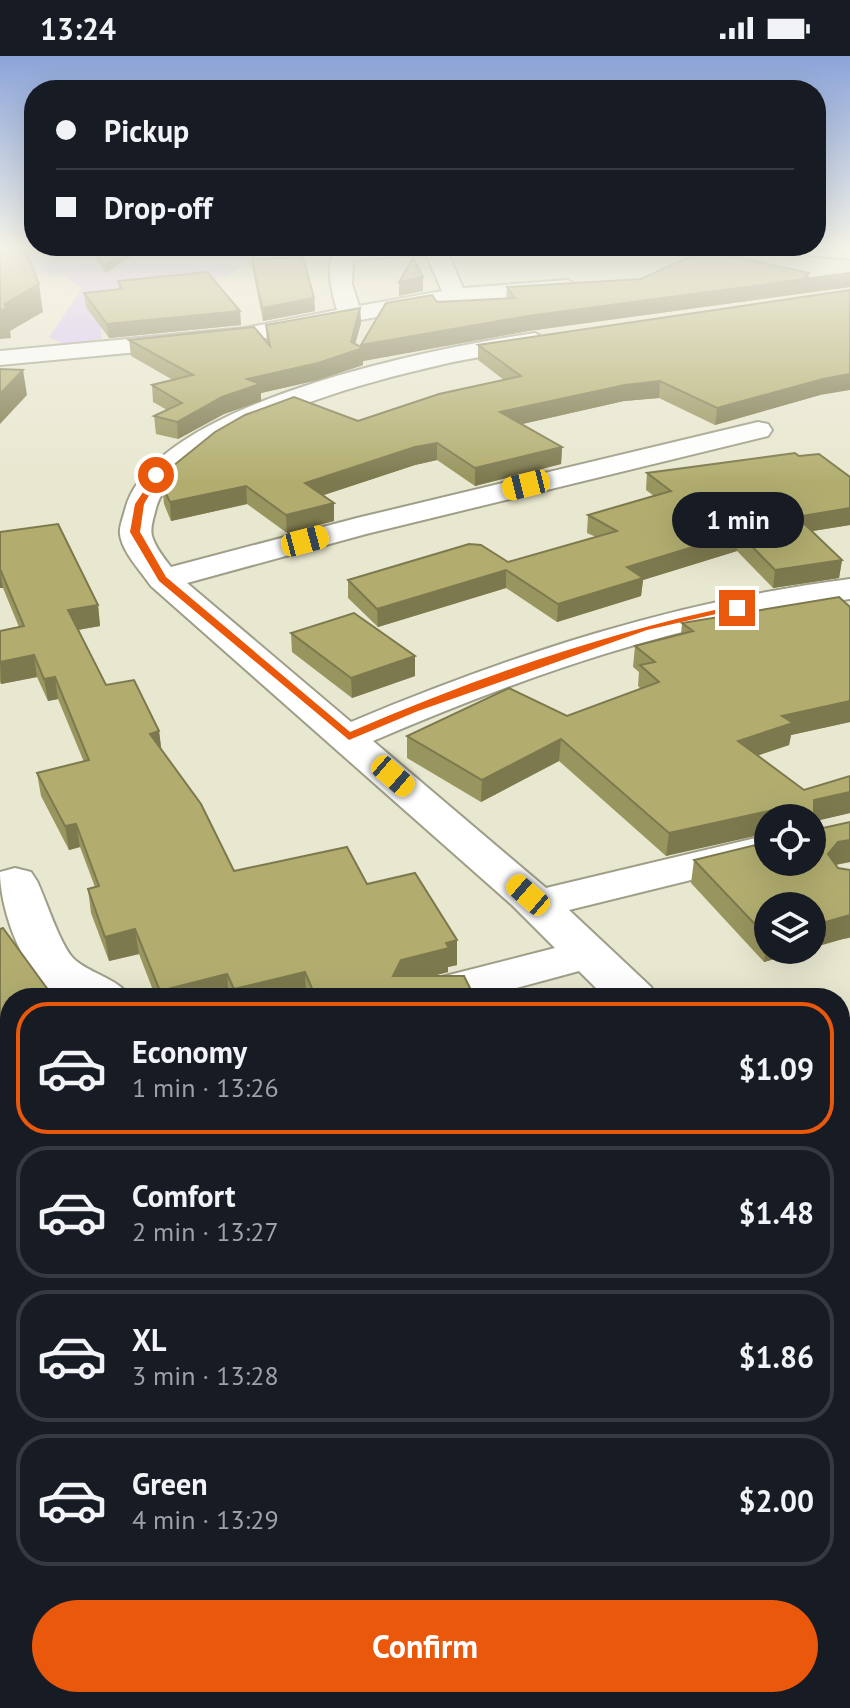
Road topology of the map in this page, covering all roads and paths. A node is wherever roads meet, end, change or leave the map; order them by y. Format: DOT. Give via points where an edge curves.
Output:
graph roads {
  1 [pos="290,326"];
  2 [pos="560,337"];
  3 [pos="0,358"];
  4 [pos="758,430"];
  5 [pos="163,579"];
  6 [pos="850,589"];
  7 [pos="349,737"];
  8 [pos="754,851"];
  9 [pos="15,881"];
  10 [pos="537,904"];
  11 [pos="589,954"];
  12 [pos="82,988"];
  13 [pos="458,988"];
  14 [pos="624,988"];
  1 -- 3 [label="street"];
  2 -- 5 [label="street" via="406,363 355,378 235,423 181,453 151,485 140,504 135,532"];
  4 -- 5 [label="street"];
  5 -- 7 [label="street"];
  6 -- 7 [label="street" via="799,594 645,628"];
  7 -- 10 [label="street"];
  8 -- 10 [label="street"];
  9 -- 12 [label="street" via="52,966"];
  10 -- 11 [label="street"];
  11 -- 13 [label="street"];
  11 -- 14 [label="street"];
}
